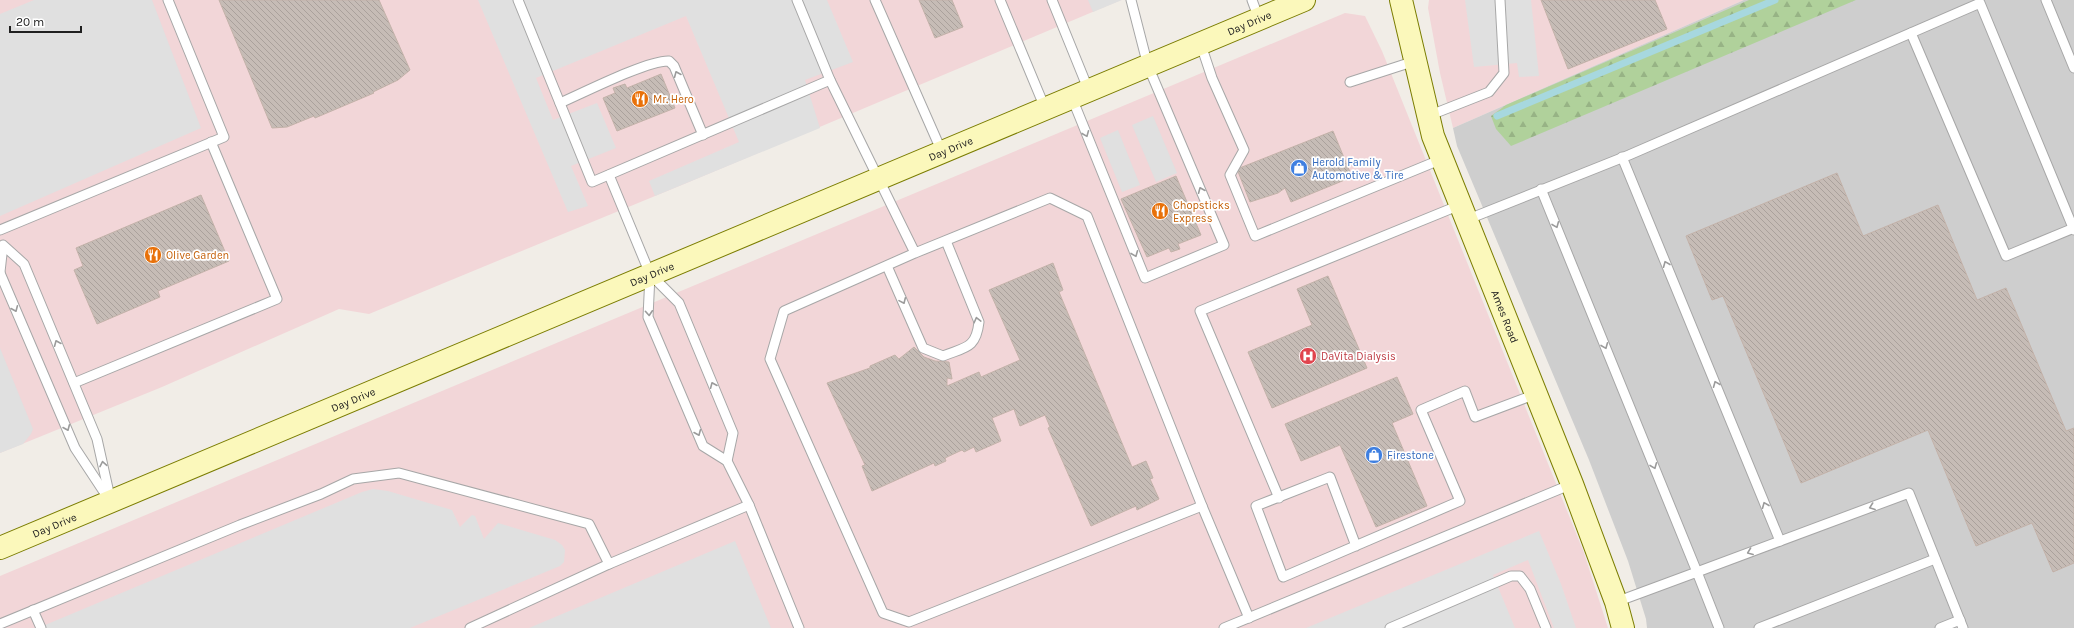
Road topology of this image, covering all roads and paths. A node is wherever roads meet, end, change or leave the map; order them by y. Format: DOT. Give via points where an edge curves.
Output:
graph roads {
  1 [pos="168,0"];
  2 [pos="518,0"];
  3 [pos="796,0"];
  4 [pos="876,0"];
  5 [pos="1000,0"];
  6 [pos="1052,0"];
  7 [pos="1131,0"];
  8 [pos="1304,0"];
  9 [pos="1402,0"];
  10 [pos="1500,0"];
  11 [pos="2046,0"];
  12 [pos="1984,2"];
  13 [pos="1255,9"];
  14 [pos="1911,33"];
  15 [pos="1201,45"];
  16 [pos="1416,61"];
  17 [pos="1148,66"];
  18 [pos="2074,68"];
  19 [pos="830,80"];
  20 [pos="1350,82"];
  21 [pos="1080,94"];
  22 [pos="560,103"];
  23 [pos="1045,108"];
  24 [pos="1428,116"];
  25 [pos="703,135"];
  26 [pos="211,142"];
  27 [pos="942,152"];
  28 [pos="1622,157"];
  29 [pos="1442,159"];
  30 [pos="609,175"];
  31 [pos="878,178"];
  32 [pos="1542,189"];
  33 [pos="1463,212"];
  34 [pos="2074,229"];
  35 [pos="0,230"];
  36 [pos="2,241"];
  37 [pos="946,241"];
  38 [pos="915,253"];
  39 [pos="887,266"];
  40 [pos="0,273"];
  41 [pos="650,274"];
  42 [pos="74,383"];
  43 [pos="1536,394"];
  44 [pos="727,461"];
  45 [pos="1572,484"];
  46 [pos="1279,498"];
  47 [pos="111,502"];
  48 [pos="749,505"];
  49 [pos="1202,506"];
  50 [pos="1780,541"];
  51 [pos="1356,546"];
  52 [pos="0,548"];
  53 [pos="1935,559"];
  54 [pos="609,564"];
  55 [pos="1697,572"];
  56 [pos="1616,602"];
  57 [pos="33,610"];
  58 [pos="1249,618"];
  59 [pos="0,624"];
  60 [pos="1961,624"];
  61 [pos="41,628"];
  62 [pos="470,628"];
  63 [pos="799,628"];
  64 [pos="1224,628"];
  65 [pos="1390,628"];
  66 [pos="1546,628"];
  67 [pos="1623,628"];
  68 [pos="1719,628"];
  69 [pos="1759,628"];
  70 [pos="1940,628"];
  1 -- 26 [label="lane" via="224,137"];
  2 -- 22 [label="lane"];
  3 -- 19 [label="lane"];
  4 -- 27 [label="lane"];
  5 -- 23 [label="lane"];
  6 -- 21 [label="lane"];
  7 -- 17 [label="lane"];
  8 -- 13 [label="street, Day Drive"];
  9 -- 16 [label="street, Ames Road"];
  10 -- 24 [label="lane" via="1504,73 1489,92"];
  11 -- 18 [label="lane"];
  12 -- 14 [label="lane"];
  12 -- 34 [label="lane"];
  13 -- 15 [label="street, Day Drive"];
  14 -- 28 [label="lane"];
  14 -- 34 [label="lane" via="2006,256"];
  15 -- 17 [label="street, Day Drive"];
  15 -- 29 [label="lane" via="1212,78 1244,150 1230,174 1256,236"];
  16 -- 20 [label="lane"];
  16 -- 24 [label="street, Ames Road"];
  17 -- 21 [label="street, Day Drive"];
  21 -- 17 [label="lane, one-way" via="1145,278 1224,245"];
  19 -- 25 [label="lane"];
  19 -- 31 [label="lane"];
  21 -- 23 [label="street, Day Drive"];
  25 -- 22 [label="lane, one-way" via="674,66 669,61 661,60"];
  22 -- 30 [label="lane" via="592,182"];
  23 -- 27 [label="street, Day Drive"];
  24 -- 29 [label="street, Ames Road"];
  25 -- 30 [label="lane"];
  26 -- 35 [label="lane"];
  26 -- 42 [label="lane" via="277,299"];
  27 -- 31 [label="street, Day Drive"];
  28 -- 32 [label="lane"];
  50 -- 28 [label="lane, one-way"];
  29 -- 33 [label="street, Ames Road"];
  30 -- 41 [label="lane"];
  31 -- 38 [label="lane"];
  31 -- 41 [label="street, Day Drive"];
  32 -- 33 [label="lane"];
  32 -- 55 [label="lane, one-way"];
  33 -- 43 [label="street, Ames Road"];
  33 -- 46 [label="lane" via="1200,311"];
  36 -- 40 [label="lane"];
  42 -- 36 [label="lane, one-way" via="24,264"];
  37 -- 38 [label="lane"];
  39 -- 37 [label="lane, one-way" via="924,348 943,356 973,344 978,334 979,322"];
  37 -- 49 [label="lane" via="1050,198 1087,216"];
  38 -- 39 [label="lane"];
  39 -- 49 [label="lane" via="784,311 770,359 883,614 909,622"];
  40 -- 47 [label="lane, one-way" via="75,448"];
  44 -- 41 [label="lane, one-way" via="733,433 678,303"];
  41 -- 44 [label="lane, one-way" via="648,317 703,446"];
  41 -- 47 [label="street, Day Drive"];
  47 -- 42 [label="lane, one-way" via="99,446"];
  43 -- 45 [label="street, Ames Road"];
  43 -- 51 [label="lane" via="1475,417 1465,391 1421,410 1460,501"];
  44 -- 48 [label="lane"];
  45 -- 56 [label="street, Ames Road"];
  45 -- 58 [label="lane"];
  46 -- 51 [label="lane" via="1330,477"];
  46 -- 51 [label="lane" via="1256,506 1283,577"];
  47 -- 52 [label="street, Day Drive"];
  48 -- 54 [label="lane"];
  48 -- 63 [label="lane"];
  49 -- 58 [label="lane"];
  53 -- 50 [label="lane, one-way" via="1909,493"];
  50 -- 55 [label="lane, one-way"];
  53 -- 60 [label="lane"];
  53 -- 69 [label="lane"];
  54 -- 57 [label="lane" via="589,524 399,473 353,479"];
  54 -- 62 [label="lane"];
  55 -- 56 [label="lane"];
  55 -- 68 [label="lane"];
  56 -- 67 [label="street, Ames Road"];
  57 -- 59 [label="lane"];
  57 -- 61 [label="lane"];
  58 -- 64 [label="lane"];
  60 -- 70 [label="lane"];
  65 -- 66 [label="lane" via="1511,576 1520,576 1530,589"];
}
